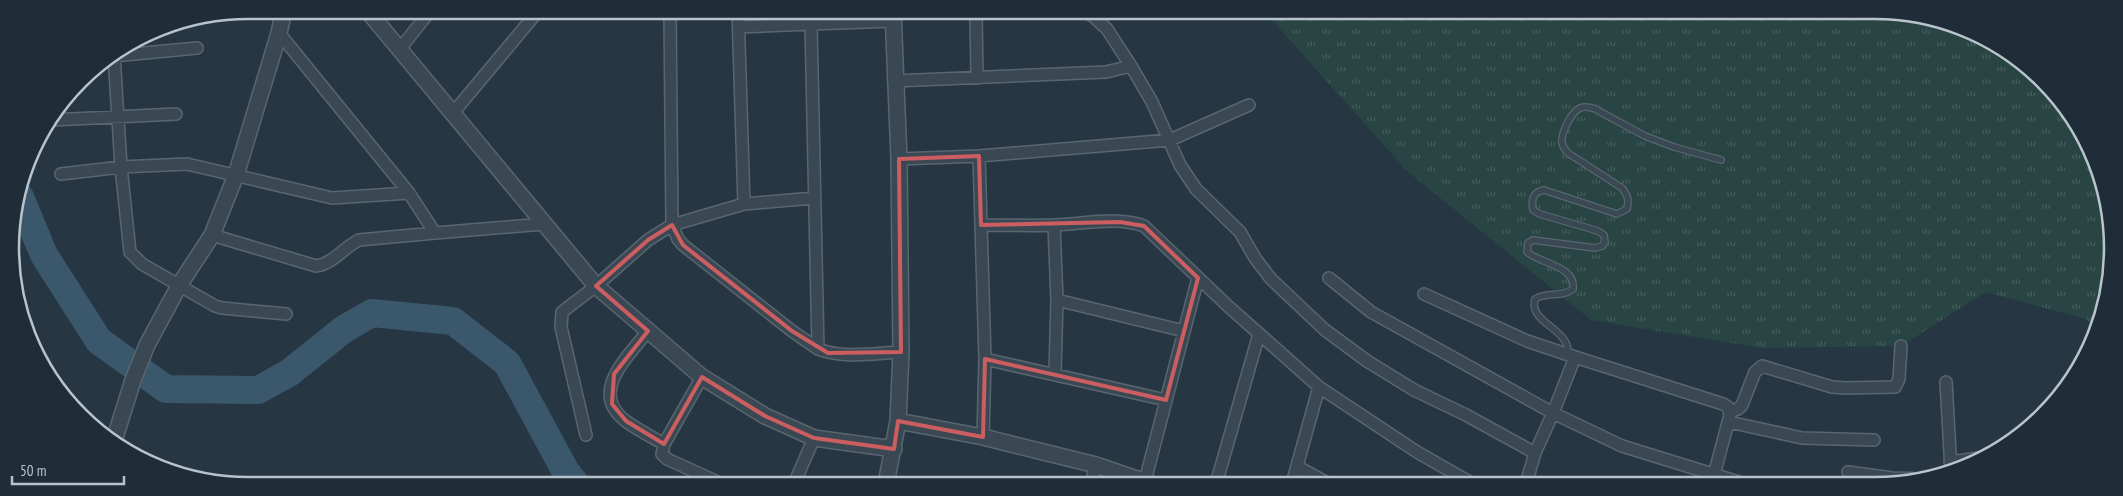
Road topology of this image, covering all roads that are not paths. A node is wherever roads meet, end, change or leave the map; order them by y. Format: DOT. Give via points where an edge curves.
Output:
graph roads {
  1 [pos="282,19"];
  2 [pos="374,19"];
  3 [pos="424,19"];
  4 [pos="527,19"];
  5 [pos="670,19"];
  6 [pos="738,19"];
  7 [pos="862,19"];
  8 [pos="893,19"];
  9 [pos="976,19"];
  10 [pos="1096,19"];
  11 [pos="811,24"];
  12 [pos="738,27"];
  13 [pos="279,33"];
  14 [pos="197,48"];
  15 [pos="399,50"];
  16 [pos="126,54"];
  17 [pos="114,62"];
  18 [pos="1131,66"];
  19 [pos="977,78"];
  20 [pos="894,81"];
  21 [pos="1248,105"];
  22 [pos="453,113"];
  23 [pos="176,114"];
  24 [pos="118,117"];
  25 [pos="58,120"];
  26 [pos="1170,140"];
  27 [pos="979,156"];
  28 [pos="899,159"];
  29 [pos="1721,160"];
  30 [pos="121,167"];
  31 [pos="61,174"];
  32 [pos="236,175"];
  33 [pos="409,193"];
  34 [pos="814,198"];
  35 [pos="744,204"];
  36 [pos="544,224"];
  37 [pos="672,225"];
  38 [pos="981,225"];
  39 [pos="1054,225"];
  40 [pos="435,233"];
  41 [pos="212,235"];
  42 [pos="1198,278"];
  43 [pos="1329,278"];
  44 [pos="180,284"];
  45 [pos="596,286"];
  46 [pos="1424,294"];
  47 [pos="1056,300"];
  48 [pos="286,314"];
  49 [pos="648,331"];
  50 [pos="1184,331"];
  51 [pos="1259,334"];
  52 [pos="1901,346"];
  53 [pos="818,349"];
  54 [pos="901,352"];
  55 [pos="1571,356"];
  56 [pos="985,359"];
  57 [pos="1055,374"];
  58 [pos="702,377"];
  59 [pos="1946,382"];
  60 [pos="1320,387"];
  61 [pos="1166,400"];
  62 [pos="1554,413"];
  63 [pos="1730,416"];
  64 [pos="898,421"];
  65 [pos="116,435"];
  66 [pos="586,435"];
  67 [pos="982,437"];
  68 [pos="814,438"];
  69 [pos="1874,440"];
  70 [pos="664,444"];
  71 [pos="894,449"];
  72 [pos="1535,453"];
  73 [pos="1951,464"];
  74 [pos="1096,465"];
  75 [pos="1298,467"];
  76 [pos="1848,472"];
  77 [pos="1714,475"];
  78 [pos="707,477"];
  79 [pos="797,477"];
  80 [pos="888,477"];
  81 [pos="1093,477"];
  82 [pos="1133,477"];
  83 [pos="1150,477"];
  84 [pos="1218,477"];
  85 [pos="1294,477"];
  86 [pos="1316,477"];
  87 [pos="1451,477"];
  88 [pos="1528,477"];
  89 [pos="1721,477"];
  90 [pos="1885,477"];
  1 -- 13 [label="street"];
  2 -- 15 [label="street"];
  3 -- 15 [label="street"];
  4 -- 22 [label="street"];
  5 -- 37 [label="street"];
  6 -- 12 [label="street"];
  7 -- 11 [label="street"];
  8 -- 20 [label="street"];
  9 -- 19 [label="street"];
  10 -- 18 [label="street" via="1107,29"];
  11 -- 12 [label="street"];
  11 -- 34 [label="street"];
  12 -- 35 [label="street"];
  13 -- 32 [label="street"];
  13 -- 33 [label="street"];
  14 -- 16 [label="street"];
  15 -- 22 [label="street"];
  17 -- 24 [label="street"];
  18 -- 19 [label="street" via="1106,72"];
  18 -- 26 [label="street"];
  19 -- 20 [label="street"];
  20 -- 28 [label="street"];
  21 -- 26 [label="street"];
  22 -- 36 [label="street"];
  23 -- 24 [label="street"];
  24 -- 25 [label="street"];
  24 -- 30 [label="street"];
  26 -- 27 [label="street"];
  26 -- 72 [label="street" via="1180,165 1196,190 1240,232 1270,279 1325,330 1388,375"];
  27 -- 28 [label="street"];
  27 -- 38 [label="street"];
  28 -- 54 [label="street"];
  29 -- 55 [label="lane" via="1674,148 1595,109 1579,108 1573,114 1563,133 1564,148 1622,188 1629,202 1628,209 1617,214 1544,190 1533,196 1533,210 1540,214 1604,235 1602,246 1594,248 1533,240 1526,248 1534,258 1562,269 1574,283 1568,294 1545,294 1534,299 1533,304 1535,314 1566,341"];
  30 -- 31 [label="street"];
  30 -- 32 [label="street" via="187,164"];
  30 -- 44 [label="street" via="130,252 142,264"];
  32 -- 33 [label="street" via="332,198"];
  32 -- 41 [label="street"];
  33 -- 40 [label="street"];
  34 -- 35 [label="street"];
  34 -- 53 [label="street"];
  35 -- 37 [label="street"];
  36 -- 40 [label="street"];
  36 -- 45 [label="street"];
  37 -- 45 [label="street" via="648,240"];
  37 -- 53 [label="street" via="683,245"];
  38 -- 39 [label="street"];
  38 -- 56 [label="street"];
  39 -- 42 [label="street" via="1134,222 1151,232"];
  39 -- 47 [label="street"];
  40 -- 41 [label="street" via="359,240 328,263 316,266"];
  41 -- 44 [label="street"];
  42 -- 50 [label="street"];
  42 -- 51 [label="street"];
  43 -- 62 [label="street" via="1378,317"];
  44 -- 48 [label="street" via="214,306"];
  44 -- 65 [label="street" via="147,345"];
  45 -- 49 [label="street"];
  45 -- 66 [label="street" via="567,307 561,318"];
  46 -- 55 [label="street" via="1520,338"];
  47 -- 50 [label="street"];
  47 -- 57 [label="street"];
  49 -- 58 [label="street"];
  49 -- 70 [label="street" via="614,374 610,394 612,404 626,421"];
  50 -- 61 [label="street"];
  51 -- 60 [label="street"];
  51 -- 84 [label="street"];
  52 -- 63 [label="street" via="1899,379 1895,386 1832,387 1762,366 1755,372 1742,405"];
  53 -- 54 [label="street" via="844,354"];
  54 -- 64 [label="street"];
  55 -- 62 [label="street"];
  55 -- 63 [label="street" via="1723,404"];
  56 -- 57 [label="street"];
  56 -- 67 [label="street"];
  57 -- 61 [label="street"];
  58 -- 68 [label="street" via="765,416"];
  58 -- 70 [label="street"];
  59 -- 73 [label="street"];
  60 -- 75 [label="street"];
  60 -- 87 [label="street"];
  61 -- 83 [label="street"];
  62 -- 72 [label="street"];
  62 -- 77 [label="street" via="1622,446"];
  63 -- 69 [label="street" via="1802,438"];
  63 -- 77 [label="street"];
  64 -- 67 [label="street"];
  64 -- 71 [label="street"];
  67 -- 74 [label="street"];
  68 -- 71 [label="street"];
  68 -- 79 [label="street"];
  70 -- 78 [label="street" via="662,454 667,459"];
  71 -- 80 [label="street"];
  72 -- 88 [label="street"];
  74 -- 81 [label="street"];
  74 -- 82 [label="street"];
  75 -- 85 [label="street"];
  75 -- 86 [label="street"];
  76 -- 90 [label="street"];
  77 -- 89 [label="street"];
}
